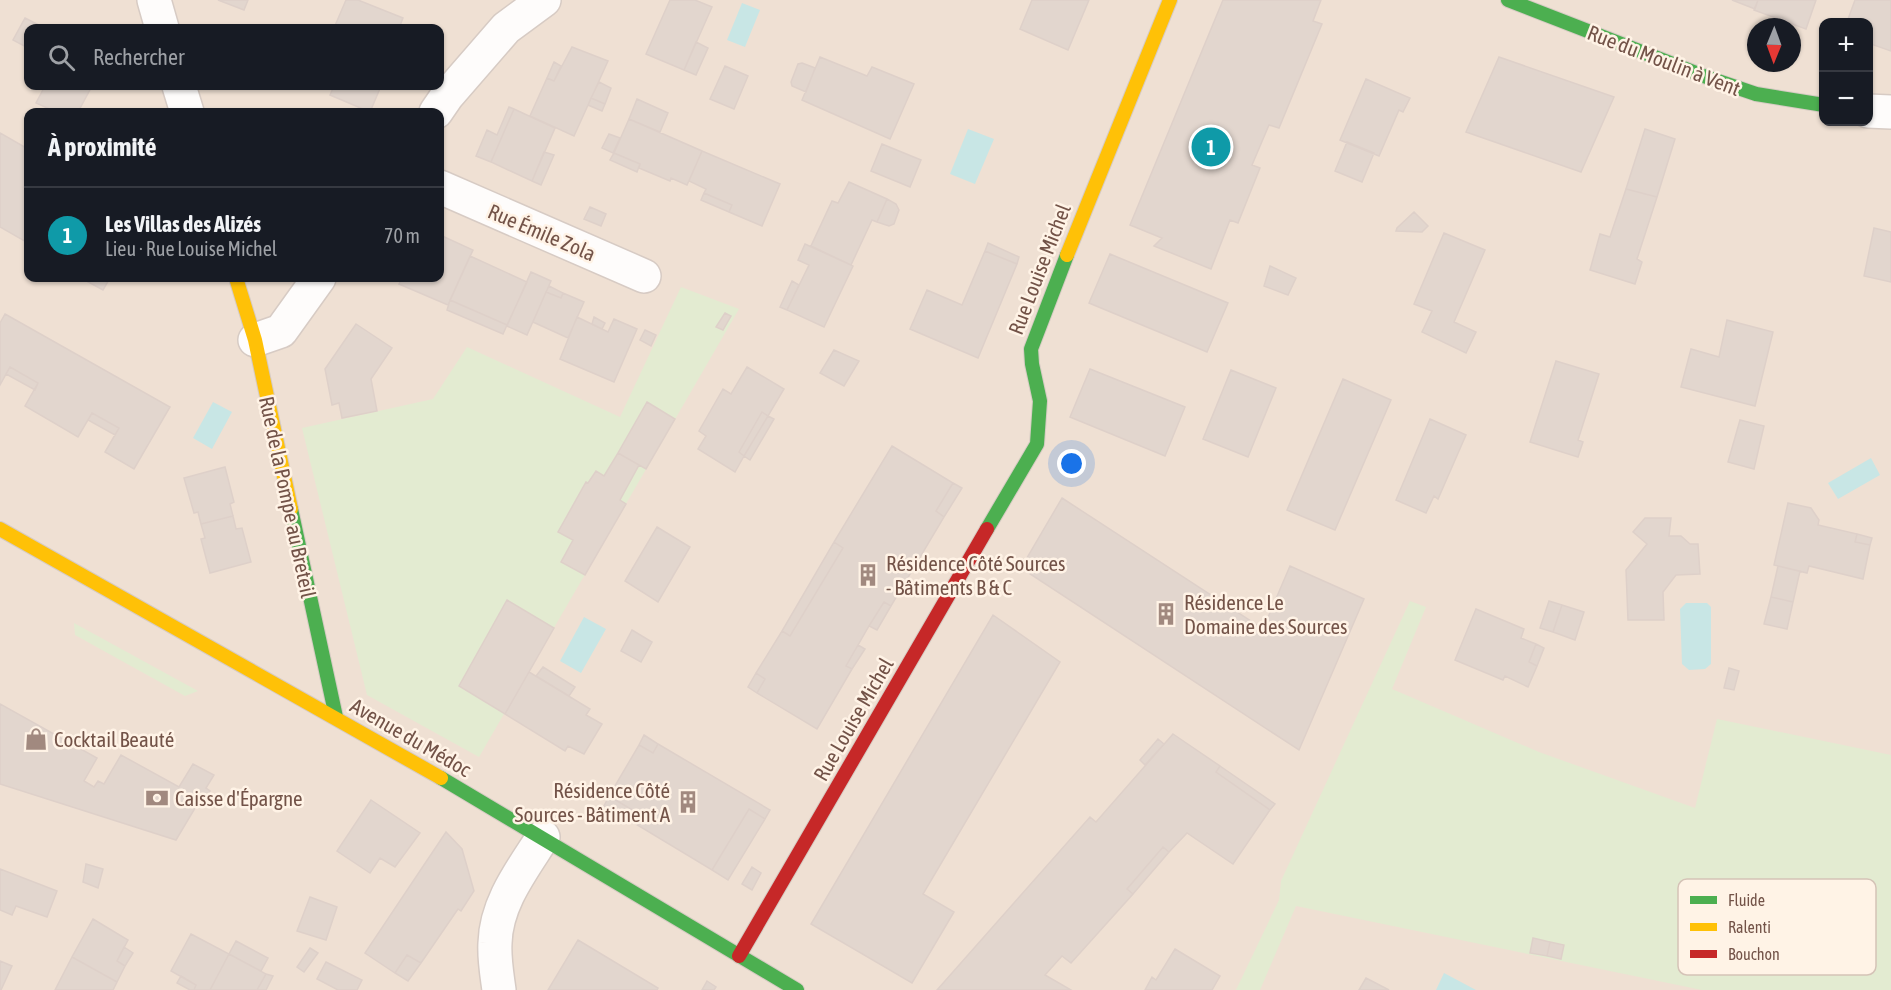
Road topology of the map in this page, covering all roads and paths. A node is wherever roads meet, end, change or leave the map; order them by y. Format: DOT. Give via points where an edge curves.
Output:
graph roads {
  1 [pos="154,0"];
  2 [pos="544,0"];
  3 [pos="1170,0"];
  4 [pos="1508,0"];
  5 [pos="161,24"];
  6 [pos="180,90"];
  7 [pos="1819,104"];
  8 [pos="186,108"];
  9 [pos="439,108"];
  10 [pos="1873,111"];
  11 [pos="1891,112"];
  12 [pos="444,190"];
  13 [pos="644,276"];
  14 [pos="237,282"];
  15 [pos="316,282"];
  16 [pos="255,340"];
  17 [pos="0,529"];
  18 [pos="336,717"];
  19 [pos="543,837"];
  20 [pos="740,956"];
  21 [pos="499,990"];
  22 [pos="796,990"];
  1 -- 5 [label="street"];
  2 -- 9 [label="street" via="506,28"];
  3 -- 20 [label="street, Rue Louise Michel" via="1033,340 1030,364 1040,399 1037,444"];
  4 -- 7 [label="street, Rue du Moulin à Vent" via="1756,94"];
  6 -- 8 [label="street"];
  10 -- 11 [label="street"];
  12 -- 13 [label="street, Rue Émile Zola"];
  14 -- 16 [label="street, Rue de la Pompe au Breteil"];
  15 -- 16 [label="street" via="281,330"];
  16 -- 18 [label="street, Rue de la Pompe au Breteil"];
  17 -- 18 [label="street, Avenue du Médoc"];
  18 -- 19 [label="street, Avenue du Médoc"];
  19 -- 20 [label="street, Avenue du Médoc"];
  19 -- 21 [label="street" via="507,896 498,919 495,942"];
  20 -- 22 [label="street, Avenue du Médoc"];
}
